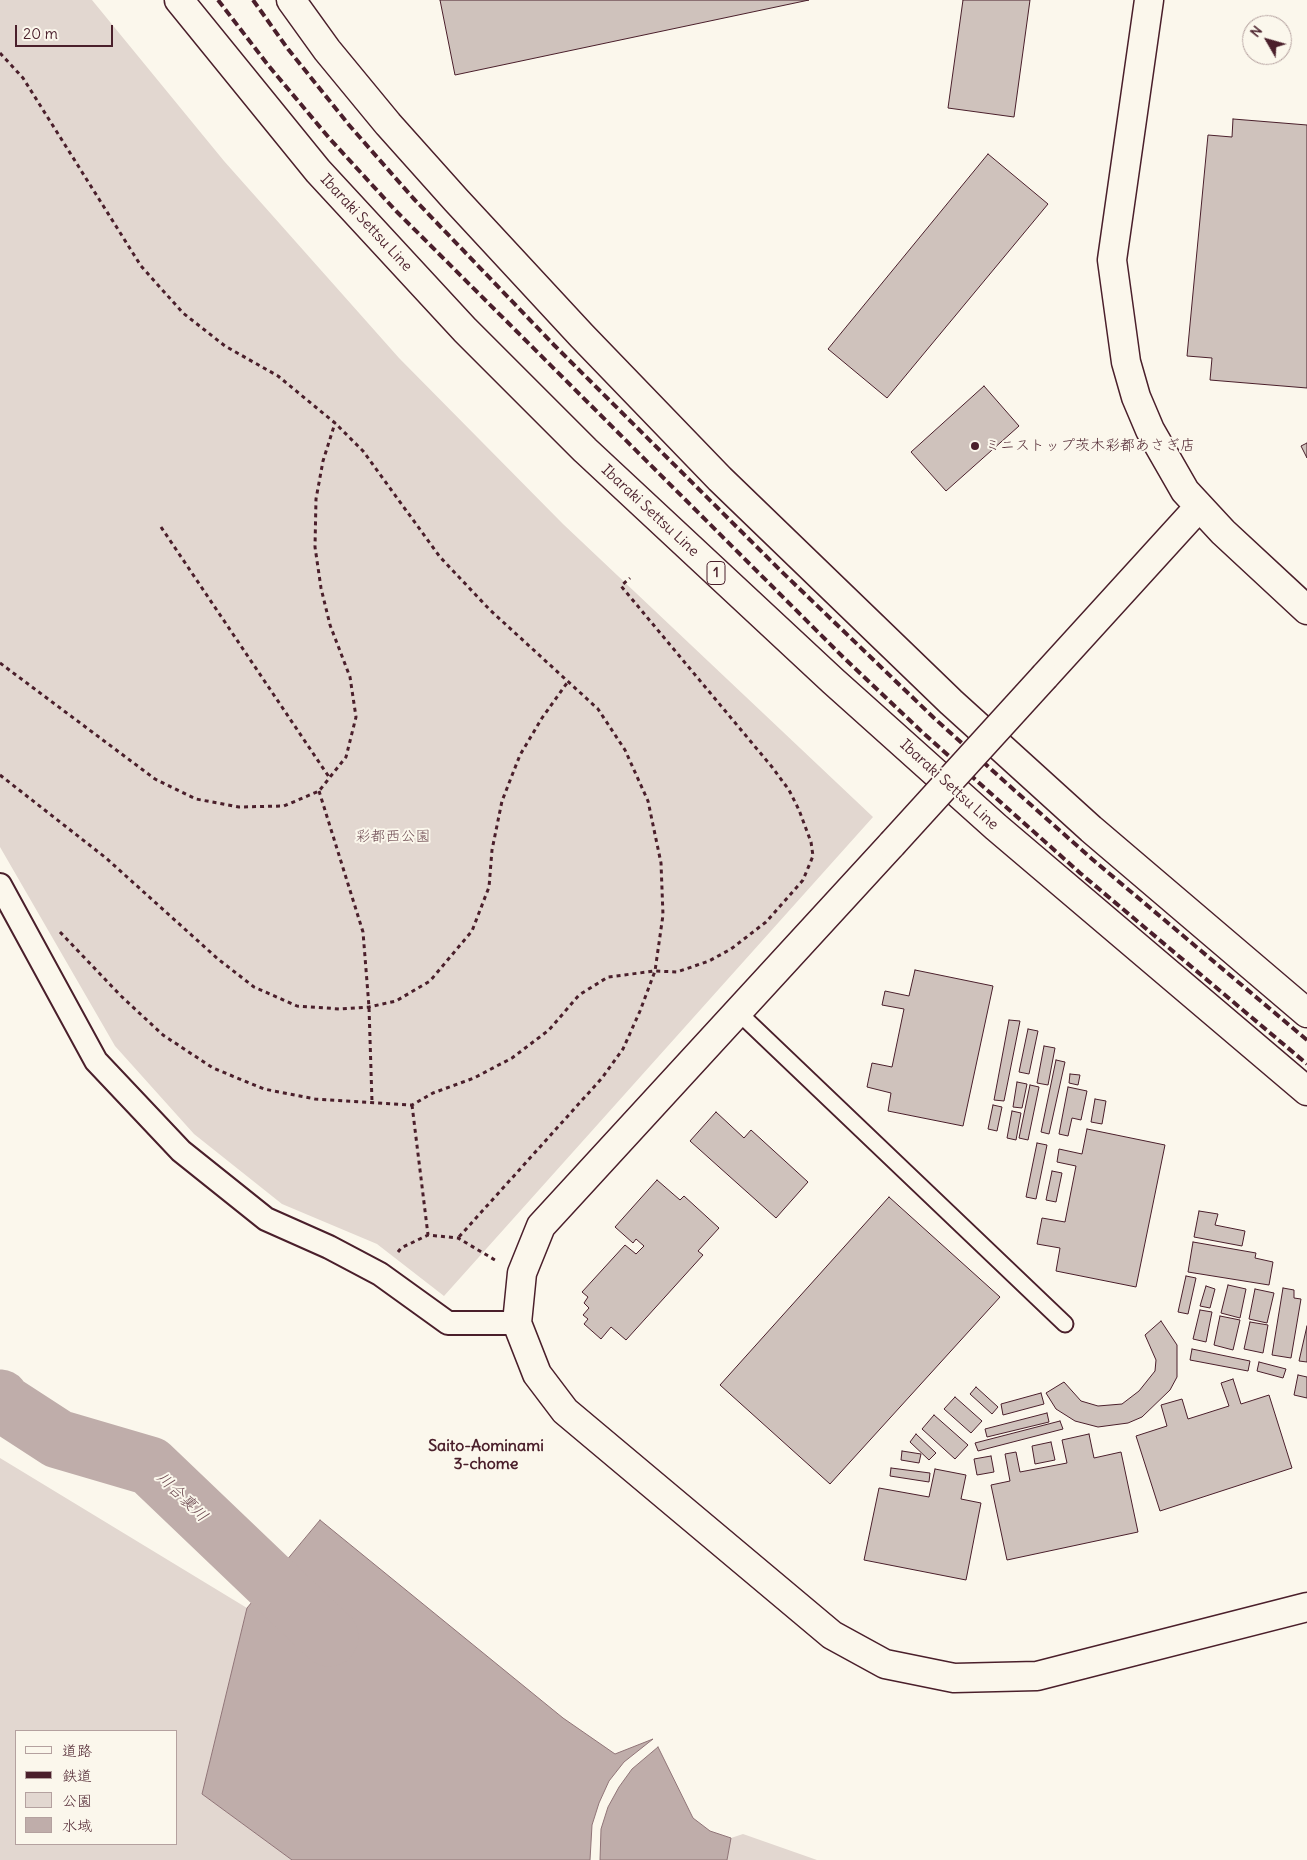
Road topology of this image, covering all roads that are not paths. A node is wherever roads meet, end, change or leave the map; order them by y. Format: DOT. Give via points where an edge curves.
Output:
graph roads {
  1 [pos="179,0"];
  2 [pos="291,0"];
  3 [pos="1149,0"];
  4 [pos="1198,508"];
  5 [pos="1307,610"];
  6 [pos="0,884"];
  7 [pos="738,1012"];
  8 [pos="1307,1013"];
  9 [pos="1307,1091"];
  10 [pos="517,1324"];
  11 [pos="1065,1324"];
  12 [pos="1307,1607"];
  1 -- 9 [label="main road, Ibaraki Settsu Line / 1" via="318,171 447,310 585,450 989,821"];
  2 -- 8 [label="main road" via="327,50 456,200 720,479 951,702 1092,829"];
  3 -- 4 [label="main road" via="1112,260 1126,362 1136,396 1167,464"];
  4 -- 5 [label="main road"];
  4 -- 7 [label="main road, bridge"];
  6 -- 10 [label="street" via="96,1062 181,1151 266,1219 380,1274 448,1322"];
  7 -- 10 [label="main road" via="541,1226 522,1273"];
  7 -- 11 [label="lane"];
  10 -- 12 [label="main road" via="537,1374 565,1411 832,1635 885,1664 954,1678 1037,1676"];
}
